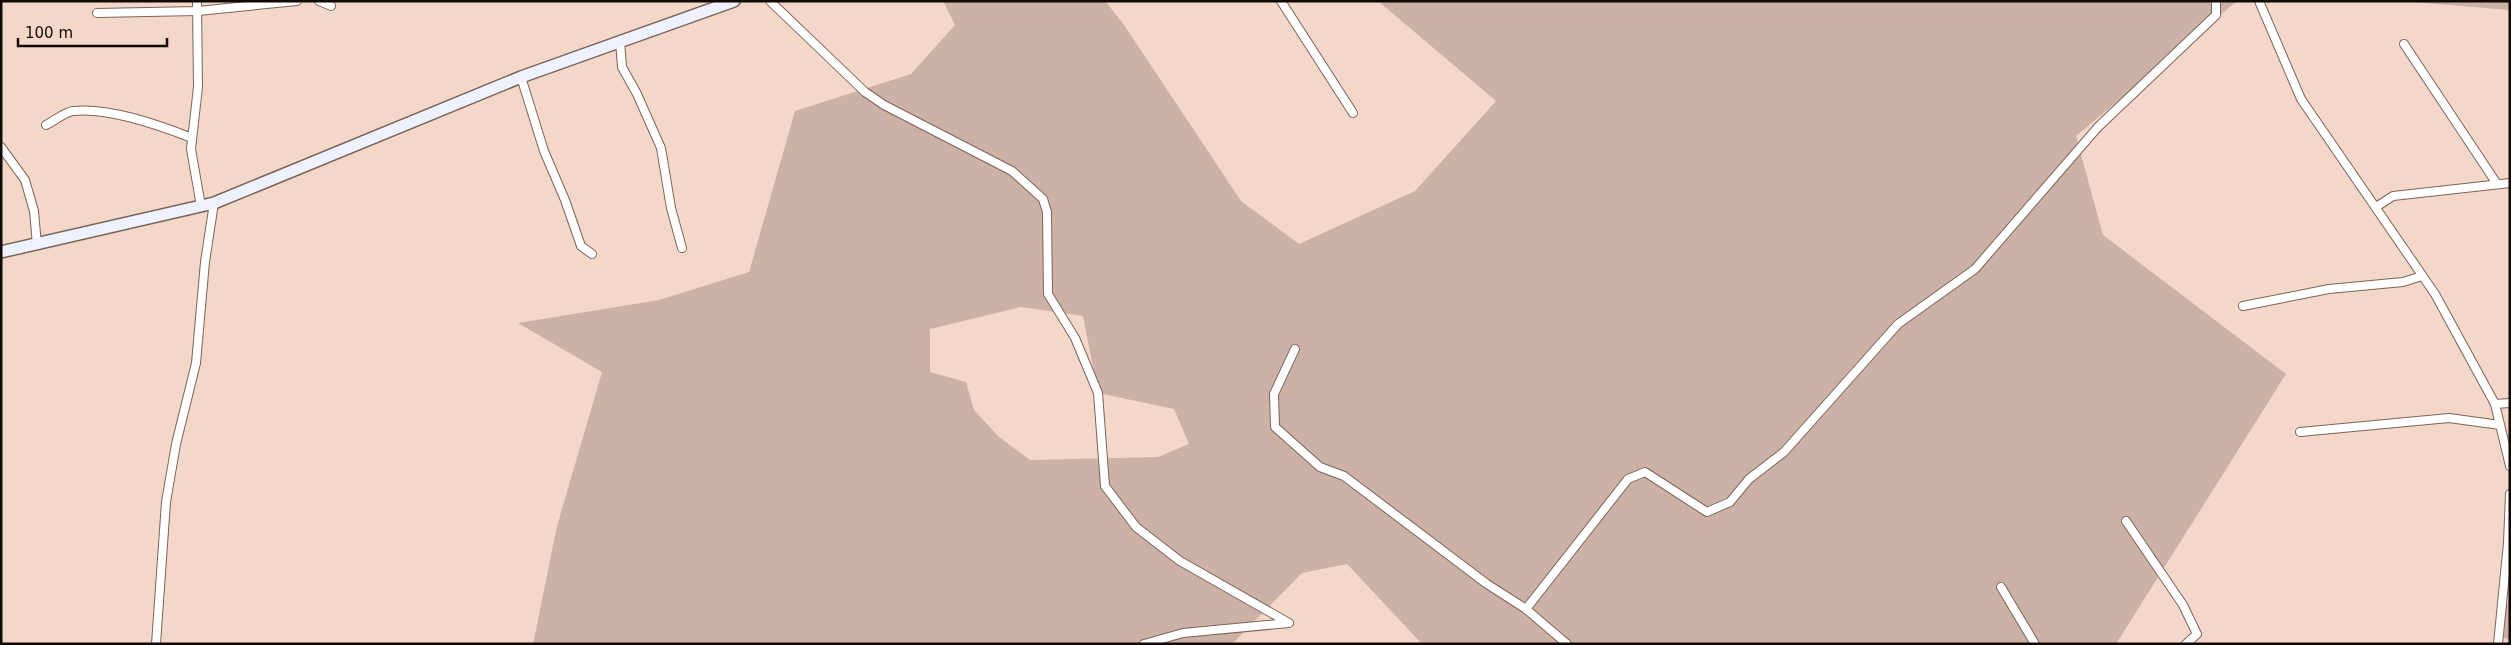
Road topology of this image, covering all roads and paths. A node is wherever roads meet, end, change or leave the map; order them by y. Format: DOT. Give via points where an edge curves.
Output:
graph roads {
  1 [pos="198,1"];
  2 [pos="296,1"];
  3 [pos="319,1"];
  4 [pos="734,1"];
  5 [pos="770,1"];
  6 [pos="1281,1"];
  7 [pos="2216,1"];
  8 [pos="2259,1"];
  9 [pos="331,6"];
  10 [pos="198,11"];
  11 [pos="97,13"];
  12 [pos="620,41"];
  13 [pos="2404,44"];
  14 [pos="521,77"];
  15 [pos="1353,113"];
  16 [pos="46,125"];
  17 [pos="192,138"];
  18 [pos="1,146"];
  19 [pos="2510,183"];
  20 [pos="2497,184"];
  21 [pos="214,203"];
  22 [pos="201,206"];
  23 [pos="2376,207"];
  24 [pos="37,245"];
  25 [pos="682,248"];
  26 [pos="1,252"];
  27 [pos="592,254"];
  28 [pos="2422,276"];
  29 [pos="2243,306"];
  30 [pos="1294,349"];
  31 [pos="2510,403"];
  32 [pos="2495,404"];
  33 [pos="2500,425"];
  34 [pos="2300,432"];
  35 [pos="2510,466"];
  36 [pos="2510,494"];
  37 [pos="2126,521"];
  38 [pos="2002,588"];
  39 [pos="1526,609"];
  40 [pos="156,644"];
  41 [pos="1144,644"];
  42 [pos="1567,644"];
  43 [pos="2035,644"];
  44 [pos="2186,644"];
  45 [pos="2498,644"];
  1 -- 10 [label="street"];
  2 -- 10 [label="street"];
  3 -- 9 [label="street"];
  4 -- 12 [label="street"];
  5 -- 41 [label="street" via="865,92 1012,171 1043,199 1047,212 1048,294 1076,338 1098,392 1105,486 1136,527 1180,561 1289,622 1183,633"];
  6 -- 15 [label="street"];
  7 -- 39 [label="street" via="2216,15 2098,127 1974,269 1898,324 1784,452 1749,479 1730,502 1707,512 1645,472 1628,479"];
  8 -- 23 [label="street" via="2301,99"];
  10 -- 11 [label="street"];
  10 -- 17 [label="street" via="198,87"];
  12 -- 14 [label="street"];
  12 -- 25 [label="street" via="622,67 661,148 671,208"];
  13 -- 20 [label="street"];
  14 -- 21 [label="street"];
  14 -- 27 [label="street" via="544,150 581,246"];
  16 -- 17 [label="street" via="71,111 109,114 156,124"];
  17 -- 22 [label="street" via="192,158"];
  18 -- 24 [label="street" via="25,180 34,211"];
  19 -- 20 [label="street"];
  20 -- 23 [label="street" via="2393,196"];
  21 -- 22 [label="street"];
  21 -- 40 [label="street" via="196,363 166,502"];
  22 -- 24 [label="street"];
  23 -- 28 [label="street"];
  24 -- 26 [label="street"];
  28 -- 29 [label="street" via="2403,282 2329,289"];
  28 -- 32 [label="street"];
  30 -- 39 [label="street" via="1274,394 1275,427 1320,467 1344,476 1487,584"];
  31 -- 32 [label="street"];
  32 -- 33 [label="street"];
  33 -- 34 [label="street" via="2449,418"];
  33 -- 35 [label="street"];
  36 -- 45 [label="street"];
  37 -- 44 [label="street" via="2182,605 2197,634"];
  38 -- 43 [label="street"];
  39 -- 42 [label="street"];
}
